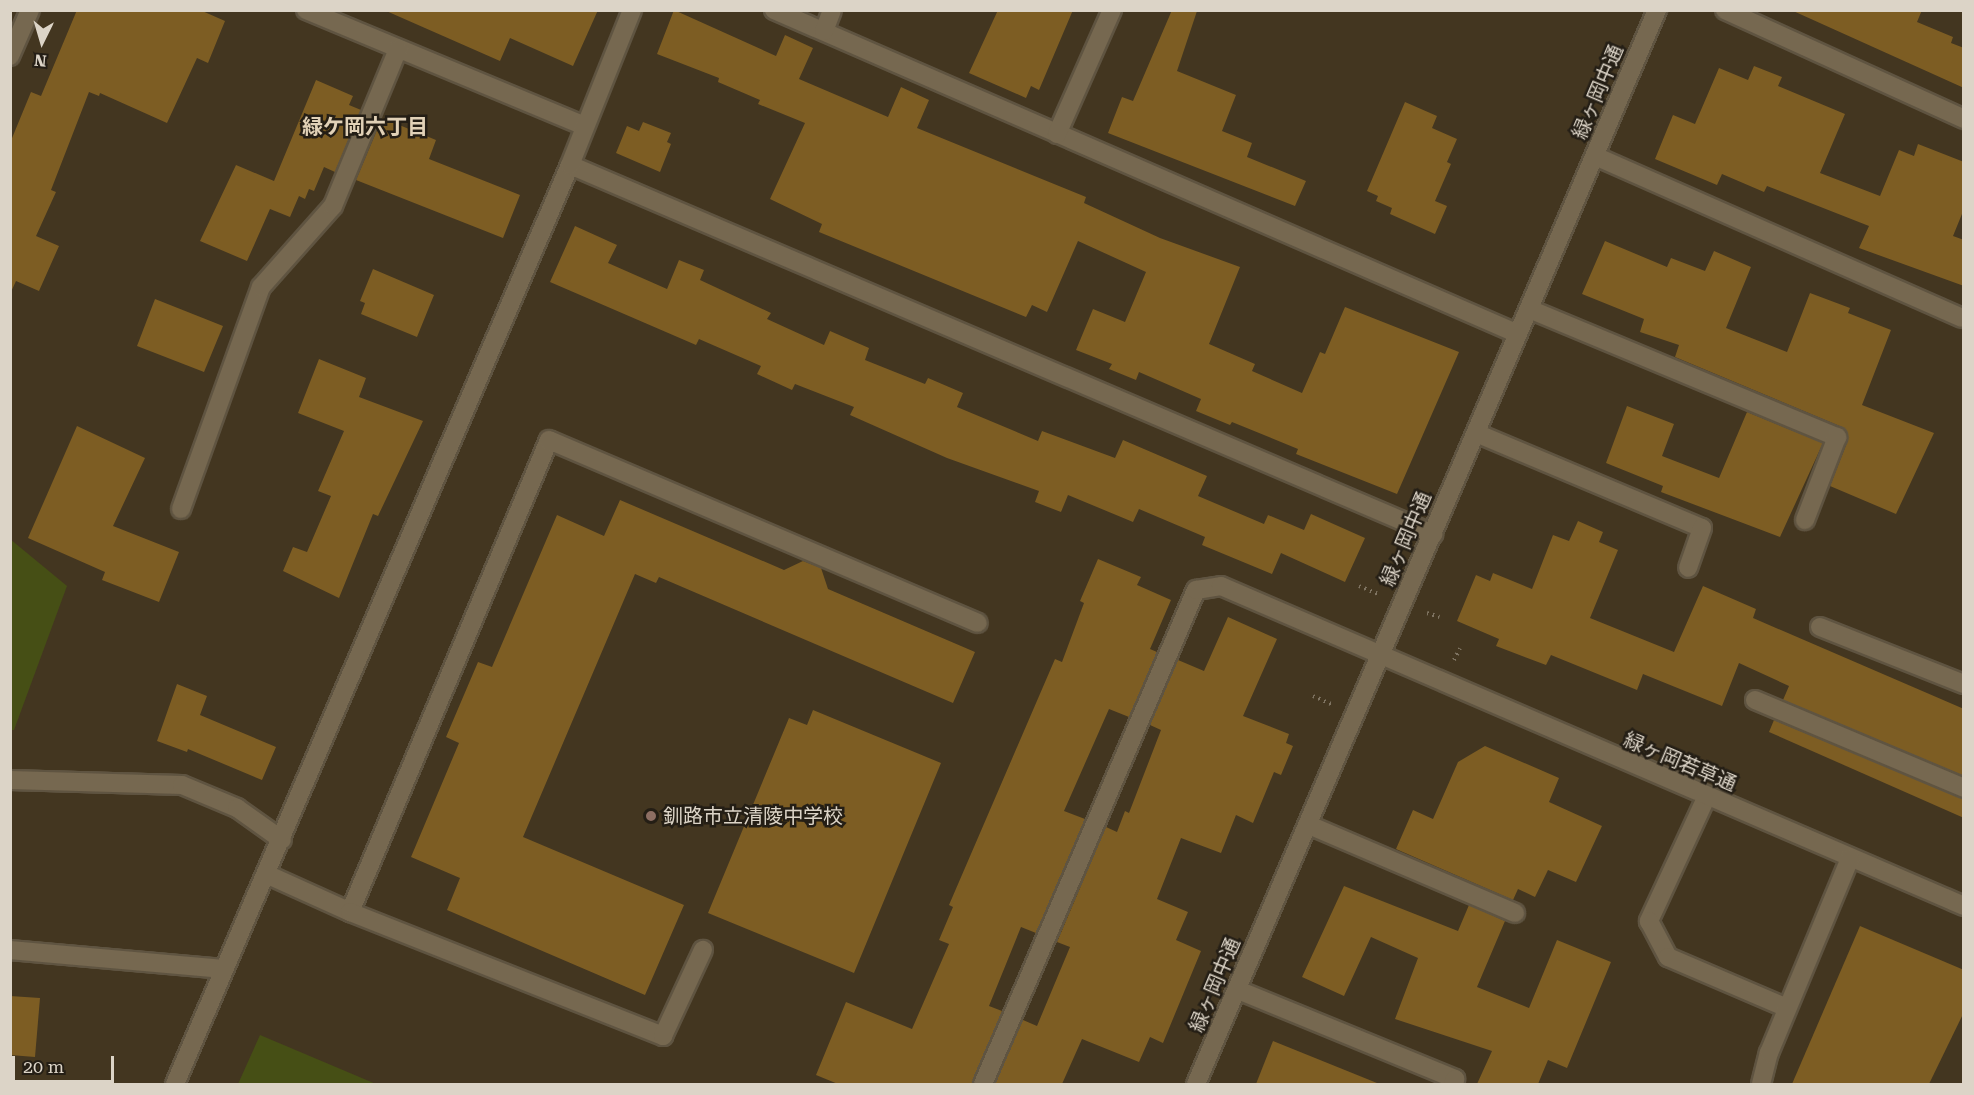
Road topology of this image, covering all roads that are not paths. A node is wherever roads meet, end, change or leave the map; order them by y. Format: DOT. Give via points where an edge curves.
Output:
graph roads {
  1 [pos="30,10"];
  2 [pos="306,10"];
  3 [pos="632,10"];
  4 [pos="774,10"];
  5 [pos="832,10"];
  6 [pos="1112,10"];
  7 [pos="1657,10"];
  8 [pos="1725,10"];
  9 [pos="338,16"];
  10 [pos="824,31"];
  11 [pos="398,49"];
  12 [pos="10,56"];
  13 [pos="1964,119"];
  14 [pos="584,126"];
  15 [pos="1058,134"];
  16 [pos="1595,156"];
  17 [pos="570,165"];
  18 [pos="1529,309"];
  19 [pos="1962,318"];
  20 [pos="1518,334"];
  21 [pos="1476,433"];
  22 [pos="181,509"];
  23 [pos="1804,520"];
  24 [pos="1433,534"];
  25 [pos="1688,568"];
  26 [pos="978,623"];
  27 [pos="1820,627"];
  28 [pos="1380,657"];
  29 [pos="1964,684"];
  30 [pos="1755,700"];
  31 [pos="10,780"];
  32 [pos="1964,788"];
  33 [pos="1706,798"];
  34 [pos="1309,825"];
  35 [pos="282,840"];
  36 [pos="1850,858"];
  37 [pos="266,874"];
  38 [pos="1964,906"];
  39 [pos="350,912"];
  40 [pos="1515,913"];
  41 [pos="10,950"];
  42 [pos="703,950"];
  43 [pos="223,969"];
  44 [pos="1238,990"];
  45 [pos="1787,1008"];
  46 [pos="175,1084"];
  47 [pos="982,1084"];
  48 [pos="1196,1084"];
  49 [pos="1453,1084"];
  50 [pos="1761,1084"];
  1 -- 12 [label="street"];
  2 -- 9 [label="street"];
  3 -- 14 [label="street"];
  4 -- 10 [label="street"];
  5 -- 10 [label="street"];
  6 -- 15 [label="street"];
  7 -- 16 [label="street, 緑ヶ岡中通"];
  8 -- 13 [label="street"];
  9 -- 11 [label="street"];
  10 -- 15 [label="street"];
  11 -- 14 [label="street"];
  11 -- 22 [label="street" via="333,206 261,287"];
  14 -- 17 [label="street"];
  15 -- 20 [label="street"];
  16 -- 18 [label="street, 緑ヶ岡中通"];
  16 -- 19 [label="street"];
  17 -- 24 [label="street"];
  17 -- 35 [label="street"];
  18 -- 20 [label="street, 緑ヶ岡中通"];
  18 -- 23 [label="street" via="1837,437"];
  20 -- 21 [label="street, 緑ヶ岡中通"];
  21 -- 24 [label="street, 緑ヶ岡中通"];
  21 -- 25 [label="street" via="1702,528"];
  24 -- 28 [label="street, 緑ヶ岡中通"];
  26 -- 39 [label="street" via="549,440"];
  27 -- 29 [label="street"];
  28 -- 33 [label="street, 緑ヶ岡若草通"];
  28 -- 34 [label="street, 緑ヶ岡中通"];
  28 -- 47 [label="street, 緑ヶ岡若草通" via="1221,586 1196,590"];
  30 -- 32 [label="street"];
  31 -- 35 [label="street" via="182,785 237,808"];
  33 -- 36 [label="street, 緑ヶ岡若草通"];
  33 -- 45 [label="street" via="1649,921 1668,957"];
  34 -- 40 [label="street"];
  34 -- 44 [label="street, 緑ヶ岡中通"];
  35 -- 37 [label="street"];
  36 -- 38 [label="street, 緑ヶ岡若草通"];
  36 -- 45 [label="street"];
  37 -- 39 [label="street"];
  37 -- 43 [label="street"];
  39 -- 42 [label="street" via="663,1036"];
  41 -- 43 [label="street"];
  43 -- 46 [label="street"];
  44 -- 48 [label="street, 緑ヶ岡中通"];
  44 -- 49 [label="street" via="1455,1079"];
  45 -- 50 [label="street"];
}
